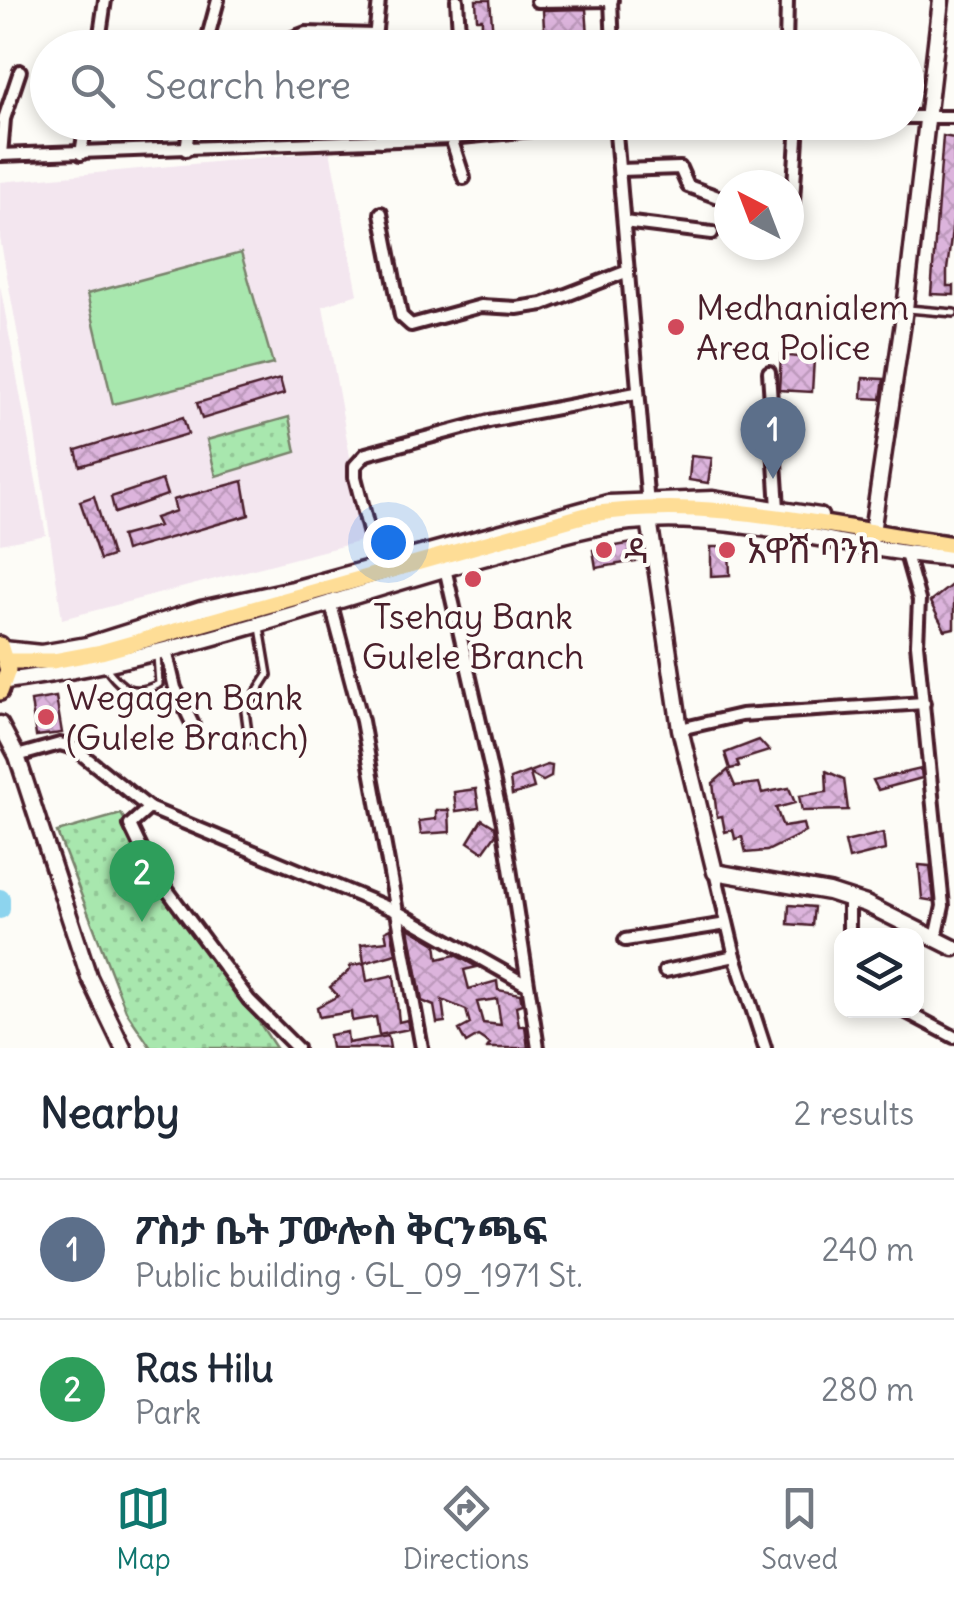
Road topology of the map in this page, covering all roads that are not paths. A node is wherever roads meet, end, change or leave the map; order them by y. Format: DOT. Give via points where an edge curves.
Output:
graph roads {
  1 [pos="105,0"];
  2 [pos="218,0"];
  3 [pos="378,0"];
  4 [pos="456,0"];
  5 [pos="612,0"];
  6 [pos="787,0"];
  7 [pos="941,0"];
  8 [pos="537,1"];
  9 [pos="101,30"];
  10 [pos="210,30"];
  11 [pos="374,30"];
  12 [pos="458,30"];
  13 [pos="613,30"];
  14 [pos="786,30"];
  15 [pos="20,71"];
  16 [pos="924,117"];
  17 [pos="928,117"];
  18 [pos="954,117"];
  19 [pos="83,140"];
  20 [pos="187,140"];
  21 [pos="404,140"];
  22 [pos="452,140"];
  23 [pos="617,140"];
  24 [pos="797,140"];
  25 [pos="380,141"];
  26 [pos="186,150"];
  27 [pos="81,154"];
  28 [pos="1,155"];
  29 [pos="620,170"];
  30 [pos="795,170"];
  31 [pos="464,178"];
  32 [pos="714,196"];
  33 [pos="381,213"];
  34 [pos="624,222"];
  35 [pos="712,232"];
  36 [pos="628,272"];
  37 [pos="905,308"];
  38 [pos="954,313"];
  39 [pos="770,372"];
  40 [pos="636,393"];
  41 [pos="778,508"];
  42 [pos="648,510"];
  43 [pos="871,536"];
  44 [pos="954,548"];
  45 [pos="906,554"];
  46 [pos="378,566"];
  47 [pos="445,568"];
  48 [pos="330,601"];
  49 [pos="260,625"];
  50 [pos="161,651"];
  51 [pos="4,666"];
  52 [pos="104,666"];
  53 [pos="924,703"];
  54 [pos="0,724"];
  55 [pos="193,724"];
  56 [pos="680,728"];
  57 [pos="249,740"];
  58 [pos="18,756"];
  59 [pos="149,808"];
  60 [pos="715,872"];
  61 [pos="849,898"];
  62 [pos="396,911"];
  63 [pos="727,924"];
  64 [pos="850,928"];
  65 [pos="940,928"];
  66 [pos="625,940"];
  67 [pos="954,948"];
  68 [pos="735,956"];
  69 [pos="665,971"];
  70 [pos="527,985"];
  71 [pos="920,1018"];
  72 [pos="954,1037"];
  73 [pos="760,1047"];
  74 [pos="123,1048"];
  75 [pos="297,1048"];
  76 [pos="422,1048"];
  77 [pos="538,1048"];
  1 -- 9 [label="street"];
  2 -- 10 [label="street"];
  3 -- 11 [label="street"];
  4 -- 12 [label="street"];
  5 -- 8 [label="street"];
  5 -- 13 [label="street"];
  6 -- 14 [label="street"];
  7 -- 17 [label="main road"];
  15 -- 28 [label="street" via="4,118"];
  16 -- 17 [label="street"];
  17 -- 18 [label="street"];
  17 -- 37 [label="main road"];
  19 -- 27 [label="street"];
  20 -- 26 [label="street"];
  21 -- 25 [label="street"];
  22 -- 31 [label="street"];
  23 -- 29 [label="street"];
  24 -- 30 [label="street"];
  25 -- 26 [label="street"];
  26 -- 27 [label="street"];
  27 -- 28 [label="street"];
  29 -- 32 [label="street" via="680,168 688,186"];
  29 -- 34 [label="street"];
  33 -- 36 [label="street" via="401,316 411,325 481,306 543,304"];
  34 -- 35 [label="street"];
  34 -- 36 [label="street"];
  36 -- 40 [label="street"];
  37 -- 38 [label="lane"];
  37 -- 43 [label="main road"];
  39 -- 41 [label="street"];
  40 -- 42 [label="street"];
  40 -- 46 [label="street" via="394,444 359,459 355,477"];
  41 -- 42 [label="main road" via="713,499"];
  41 -- 43 [label="main road"];
  42 -- 43 [label="main road" via="743,510"];
  42 -- 46 [label="main road" via="576,509"];
  42 -- 47 [label="main road"];
  42 -- 51 [label="main road" via="573,519 101,652"];
  42 -- 56 [label="main road"];
  43 -- 44 [label="main road"];
  43 -- 45 [label="main road"];
  44 -- 45 [label="main road"];
  45 -- 53 [label="street" via="919,600"];
  46 -- 51 [label="main road"];
  47 -- 48 [label="main road"];
  47 -- 70 [label="street" via="503,824"];
  48 -- 49 [label="main road"];
  48 -- 62 [label="street" via="362,721"];
  49 -- 50 [label="main road"];
  49 -- 57 [label="lane" via="268,674 246,706"];
  50 -- 52 [label="main road"];
  50 -- 52 [label="lane" via="155,687 123,690"];
  50 -- 55 [label="street"];
  51 -- 52 [label="main road"];
  53 -- 56 [label="street" via="741,715"];
  53 -- 65 [label="street"];
  54 -- 58 [label="main road"];
  56 -- 60 [label="main road"];
  58 -- 59 [label="street" via="60,744 74,748"];
  58 -- 74 [label="main road" via="89,977"];
  59 -- 62 [label="street"];
  59 -- 75 [label="street" via="130,825 150,867 249,1000"];
  60 -- 61 [label="main road"];
  60 -- 63 [label="street"];
  61 -- 64 [label="street"];
  61 -- 65 [label="main road"];
  62 -- 70 [label="street"];
  62 -- 76 [label="street"];
  63 -- 66 [label="street"];
  63 -- 68 [label="street"];
  65 -- 67 [label="main road"];
  68 -- 69 [label="street"];
  68 -- 73 [label="street"];
  70 -- 77 [label="street"];
  71 -- 72 [label="street"];
}
